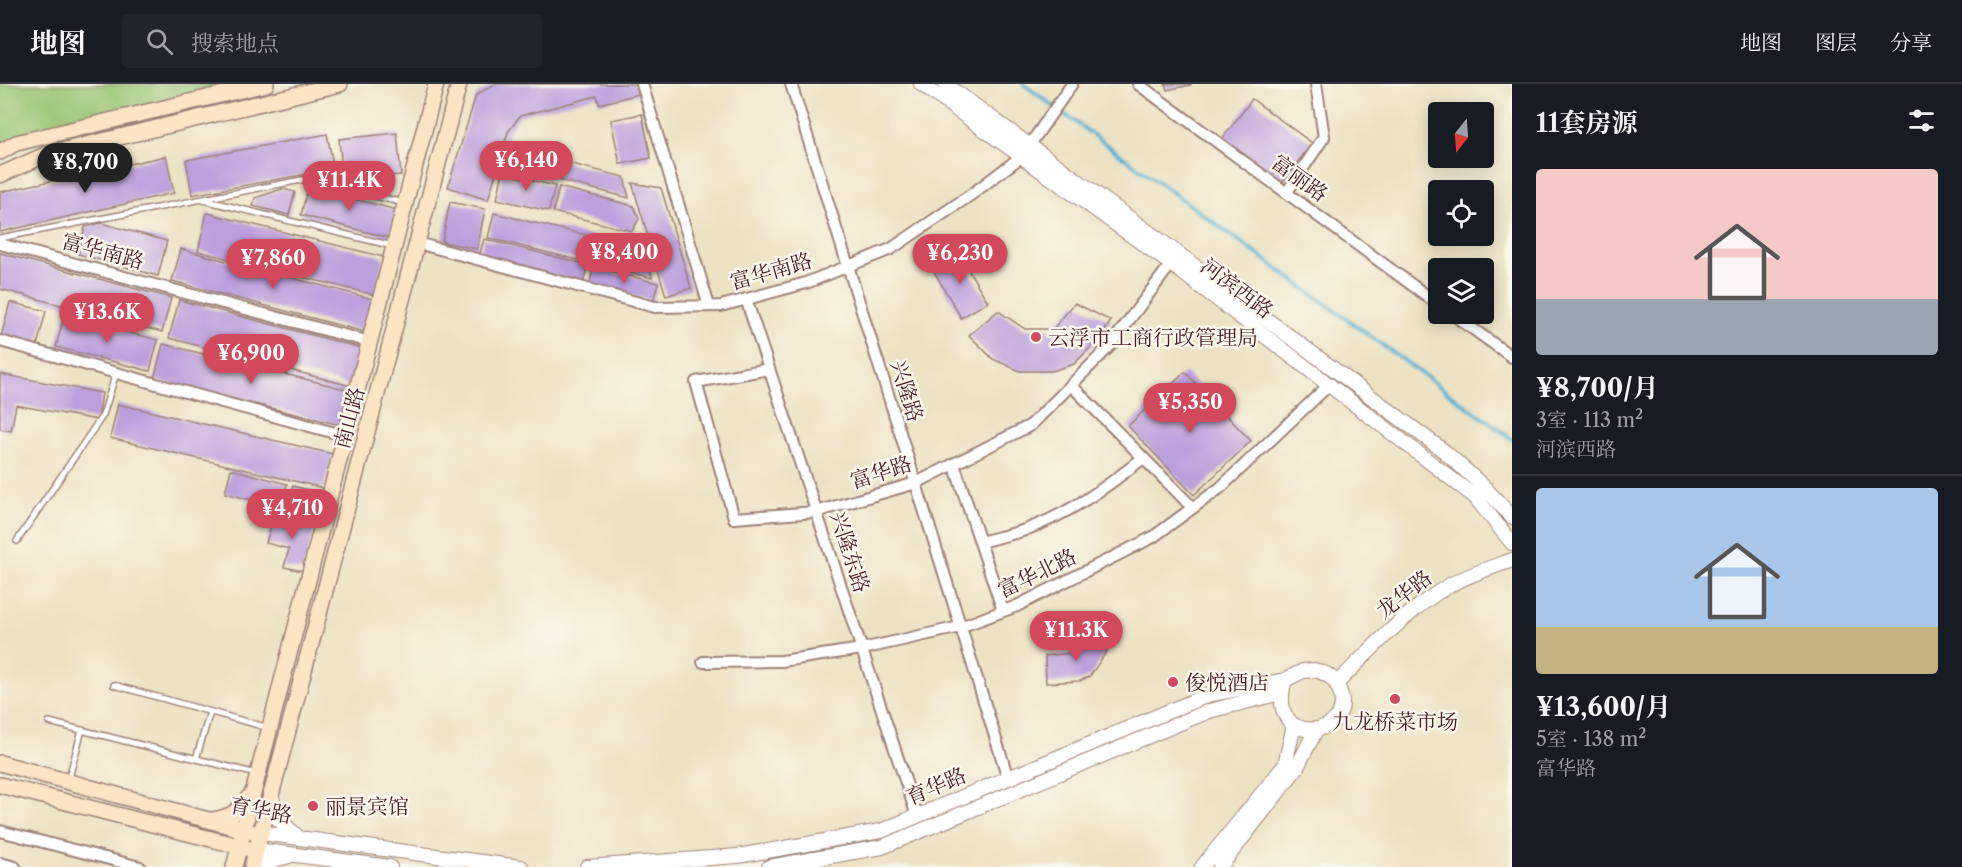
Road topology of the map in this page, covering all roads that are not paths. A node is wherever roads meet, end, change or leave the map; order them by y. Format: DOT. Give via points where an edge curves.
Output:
graph roads {
  1 [pos="266,84"];
  2 [pos="340,84"];
  3 [pos="436,84"];
  4 [pos="459,84"];
  5 [pos="642,84"];
  6 [pos="791,84"];
  7 [pos="921,84"];
  8 [pos="945,84"];
  9 [pos="1072,84"];
  10 [pos="1138,84"];
  11 [pos="1316,84"];
  12 [pos="1026,151"];
  13 [pos="0,152"];
  14 [pos="0,176"];
  15 [pos="1287,192"];
  16 [pos="202,199"];
  17 [pos="406,204"];
  18 [pos="0,238"];
  19 [pos="417,243"];
  20 [pos="0,244"];
  21 [pos="394,247"];
  22 [pos="1171,264"];
  23 [pos="848,267"];
  24 [pos="1428,296"];
  25 [pos="746,299"];
  26 [pos="709,306"];
  27 [pos="1466,324"];
  28 [pos="0,341"];
  29 [pos="370,342"];
  30 [pos="1512,357"];
  31 [pos="769,369"];
  32 [pos="116,373"];
  33 [pos="1329,384"];
  34 [pos="1071,385"];
  35 [pos="346,436"];
  36 [pos="1143,458"];
  37 [pos="954,464"];
  38 [pos="916,483"];
  39 [pos="1193,508"];
  40 [pos="816,512"];
  41 [pos="1512,518"];
  42 [pos="17,541"];
  43 [pos="980,542"];
  44 [pos="1512,543"];
  45 [pos="1512,560"];
  46 [pos="1003,611"];
  47 [pos="960,627"];
  48 [pos="862,650"];
  49 [pos="703,662"];
  50 [pos="1337,684"];
  51 [pos="114,685"];
  52 [pos="1283,687"];
  53 [pos="210,711"];
  54 [pos="49,722"];
  55 [pos="1294,725"];
  56 [pos="271,728"];
  57 [pos="82,730"];
  58 [pos="1316,730"];
  59 [pos="196,759"];
  60 [pos="0,764"];
  61 [pos="258,775"];
  62 [pos="1008,778"];
  63 [pos="68,783"];
  64 [pos="0,784"];
  65 [pos="254,792"];
  66 [pos="271,794"];
  67 [pos="917,816"];
  68 [pos="205,820"];
  69 [pos="0,831"];
  70 [pos="244,831"];
  71 [pos="261,833"];
  72 [pos="201,837"];
  73 [pos="299,838"];
  74 [pos="240,848"];
  75 [pos="256,850"];
  76 [pos="294,855"];
  77 [pos="0,863"];
  78 [pos="364,865"];
  79 [pos="135,866"];
  80 [pos="15,867"];
  81 [pos="230,867"];
  82 [pos="234,867"];
  83 [pos="252,867"];
  84 [pos="260,867"];
  85 [pos="390,867"];
  86 [pos="521,867"];
  87 [pos="587,867"];
  88 [pos="769,867"];
  89 [pos="1202,867"];
  90 [pos="1220,867"];
  1 -- 13 [label="main road" via="16,143"];
  2 -- 14 [label="main road" via="45,155"];
  3 -- 17 [label="main road, 南山路"];
  4 -- 19 [label="main road, 南山路"];
  5 -- 26 [label="street"];
  6 -- 23 [label="street, 兴隆路"];
  7 -- 12 [label="street, 河滨西路"];
  8 -- 12 [label="street, 河滨西路"];
  9 -- 12 [label="street, 富华南路"];
  10 -- 15 [label="street, 富丽路"];
  11 -- 15 [label="street" via="1324,137"];
  12 -- 22 [label="street, 河滨西路"];
  12 -- 23 [label="street, 富华南路" via="972,194 891,249"];
  12 -- 41 [label="street, 河滨西路" via="1444,451"];
  15 -- 24 [label="street, 富丽路"];
  16 -- 17 [label="lane" via="307,179"];
  16 -- 18 [label="lane"];
  16 -- 21 [label="lane"];
  17 -- 21 [label="main road, 南山路"];
  19 -- 26 [label="street, 富华南路" via="655,307"];
  19 -- 66 [label="main road, 南山路"];
  20 -- 29 [label="street, 富华南路"];
  21 -- 29 [label="main road, 南山路"];
  22 -- 33 [label="street, 河滨西路"];
  22 -- 34 [label="street, 富华路" via="1109,347"];
  23 -- 25 [label="street, 富华南路" via="806,284"];
  23 -- 38 [label="street, 兴隆路"];
  25 -- 26 [label="street, 富华南路"];
  25 -- 31 [label="street, 兴隆东路"];
  27 -- 30 [label="street"];
  28 -- 32 [label="street"];
  29 -- 35 [label="main road, 南山路"];
  31 -- 40 [label="street, 兴隆东路"];
  31 -- 40 [label="street, 富华路" via="696,382 734,518"];
  32 -- 35 [label="street"];
  32 -- 42 [label="lane" via="103,415"];
  33 -- 39 [label="street, 富华北路" via="1220,488"];
  33 -- 44 [label="street, 河滨西路" via="1475,497"];
  34 -- 36 [label="street"];
  34 -- 37 [label="street, 富华路" via="1031,425"];
  35 -- 56 [label="main road, 南山路"];
  36 -- 39 [label="street"];
  36 -- 43 [label="street" via="1069,510 1025,530"];
  37 -- 38 [label="street, 富华路"];
  37 -- 43 [label="street"];
  38 -- 40 [label="street, 富华路"];
  38 -- 47 [label="street, 兴隆路"];
  39 -- 46 [label="street, 富华北路" via="1153,537"];
  40 -- 48 [label="street, 兴隆东路"];
  43 -- 46 [label="street"];
  45 -- 50 [label="street, 龙华路" via="1450,585 1420,604"];
  46 -- 47 [label="street, 富华北路"];
  47 -- 48 [label="street, 富华北路"];
  47 -- 62 [label="street, 兴隆路"];
  48 -- 49 [label="street, 富华北路" via="782,661"];
  48 -- 67 [label="street, 兴隆东路"];
  50 -- 52 [label="street" via="1330,676 1313,670 1303,671"];
  50 -- 58 [label="street" via="1342,697 1340,710 1331,723"];
  51 -- 53 [label="lane"];
  52 -- 55 [label="street" via="1281,704"];
  52 -- 62 [label="street, 育华路" via="1208,695"];
  52 -- 88 [label="street, 育华路" via="1209,711 882,847"];
  53 -- 56 [label="lane"];
  53 -- 59 [label="lane"];
  54 -- 57 [label="lane"];
  55 -- 58 [label="street"];
  55 -- 89 [label="street" via="1285,765"];
  56 -- 61 [label="main road, 南山路"];
  57 -- 59 [label="lane"];
  57 -- 63 [label="lane"];
  58 -- 90 [label="street" via="1296,769"];
  59 -- 61 [label="lane"];
  60 -- 63 [label="main road, 育华路"];
  61 -- 65 [label="main road, 南山路"];
  62 -- 67 [label="street, 育华路"];
  63 -- 68 [label="main road, 育华路"];
  64 -- 72 [label="main road, 育华路"];
  65 -- 68 [label="main road" via="225,819"];
  65 -- 70 [label="main road, 南山路"];
  66 -- 71 [label="main road, 南山路"];
  66 -- 73 [label="street" via="277,818"];
  67 -- 87 [label="street, 育华路" via="881,831 738,856"];
  68 -- 70 [label="main road, 育华路"];
  69 -- 79 [label="street"];
  70 -- 71 [label="main road, 育华路"];
  70 -- 74 [label="main road, 南山路"];
  71 -- 73 [label="street, 育华路"];
  71 -- 75 [label="main road, 南山路"];
  72 -- 74 [label="main road, 育华路"];
  72 -- 81 [label="main road" via="224,852"];
  73 -- 86 [label="street, 育华路"];
  74 -- 75 [label="main road, 育华路"];
  74 -- 82 [label="main road, 南山路"];
  75 -- 76 [label="street, 育华路"];
  75 -- 83 [label="main road, 南山路"];
  76 -- 78 [label="street, 育华路"];
  76 -- 84 [label="street"];
  77 -- 80 [label="street"];
  78 -- 85 [label="street, 育华路"];
}
